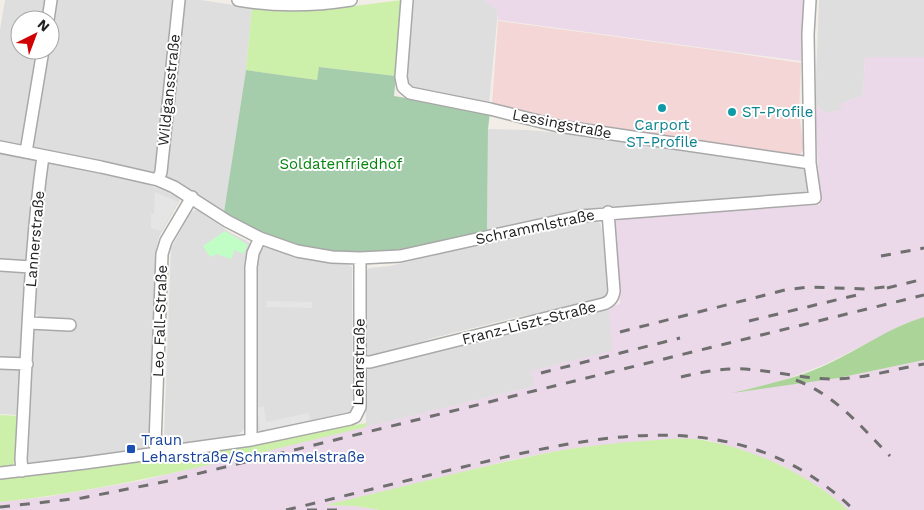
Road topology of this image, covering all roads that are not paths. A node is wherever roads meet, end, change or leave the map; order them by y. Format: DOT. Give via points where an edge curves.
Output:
graph roads {
  1 [pos="178,0"];
  2 [pos="238,0"];
  3 [pos="352,0"];
  4 [pos="407,0"];
  5 [pos="810,0"];
  6 [pos="41,60"];
  7 [pos="0,147"];
  8 [pos="26,152"];
  9 [pos="43,156"];
  10 [pos="810,163"];
  11 [pos="158,180"];
  12 [pos="192,198"];
  13 [pos="608,212"];
  14 [pos="260,238"];
  15 [pos="360,258"];
  16 [pos="0,265"];
  17 [pos="31,268"];
  18 [pos="29,323"];
  19 [pos="70,325"];
  20 [pos="360,362"];
  21 [pos="0,363"];
  22 [pos="27,364"];
  23 [pos="250,440"];
  24 [pos="157,453"];
  25 [pos="22,471"];
  26 [pos="0,473"];
  1 -- 11 [label="street, Wildgansstraße"];
  2 -- 3 [label="street" via="302,6"];
  4 -- 10 [label="street, Lessingstraße" via="401,78 403,87 410,93 490,108 558,126"];
  5 -- 10 [label="street"];
  6 -- 8 [label="street"];
  7 -- 8 [label="street, Schrammlstraße"];
  8 -- 9 [label="street, Schrammlstraße"];
  9 -- 11 [label="street, Schrammlstraße"];
  9 -- 17 [label="street, Lannerstraße"];
  10 -- 13 [label="street, Schrammlstraße" via="815,198"];
  11 -- 12 [label="street, Schrammlstraße"];
  12 -- 14 [label="street, Schrammlstraße"];
  12 -- 24 [label="street, Leo Fall-Straße" via="162,254"];
  13 -- 15 [label="street, Schrammlstraße" via="566,218 400,256"];
  13 -- 20 [label="street, Franz-Liszt-Straße" via="614,291 610,301"];
  14 -- 15 [label="street, Schrammlstraße" via="297,251"];
  14 -- 23 [label="street" via="251,266"];
  15 -- 20 [label="street, Leharstraße"];
  16 -- 17 [label="street"];
  17 -- 18 [label="street, Lannerstraße"];
  18 -- 19 [label="street"];
  18 -- 22 [label="street, Lannerstraße"];
  20 -- 23 [label="street, Leharstraße" via="360,407 355,417"];
  21 -- 22 [label="street"];
  22 -- 25 [label="street, Lannerstraße"];
  23 -- 24 [label="street, Leharstraße"];
  24 -- 25 [label="street, Leharstraße"];
  25 -- 26 [label="street, Leharstraße"];
}
